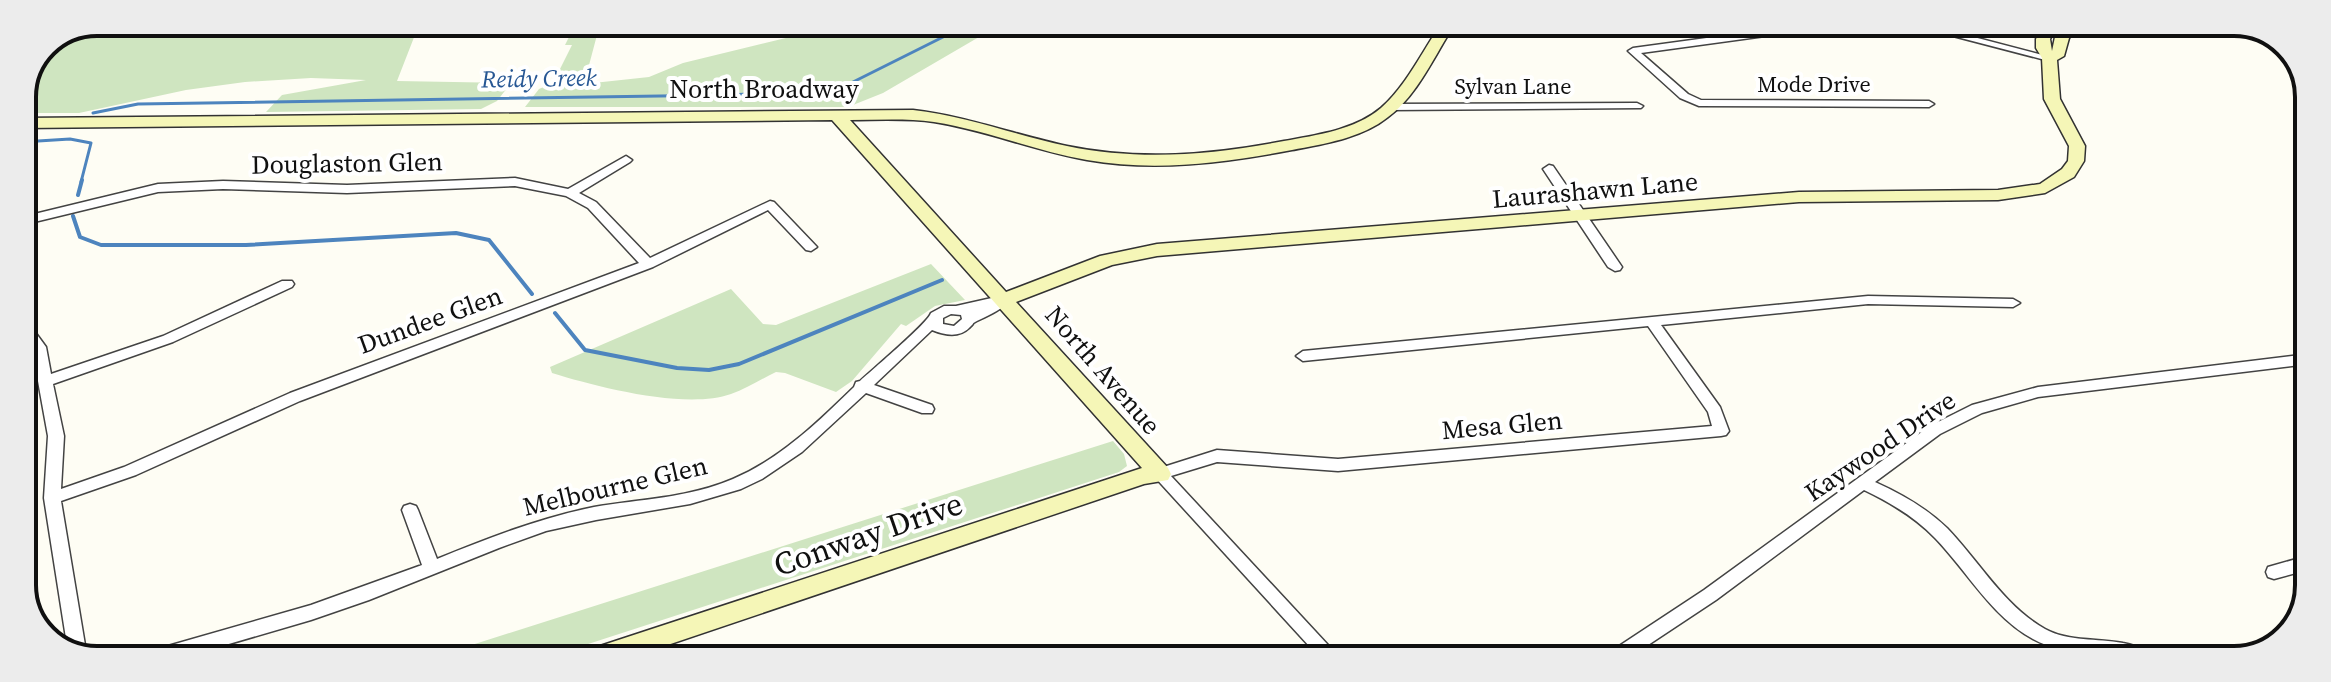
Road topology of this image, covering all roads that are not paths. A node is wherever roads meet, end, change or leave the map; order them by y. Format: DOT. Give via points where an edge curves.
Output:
graph roads {
  1 [pos="1439,36"];
  2 [pos="1742,36"];
  3 [pos="1960,36"];
  4 [pos="2045,36"];
  5 [pos="2063,36"];
  6 [pos="2049,58"];
  7 [pos="1929,104"];
  8 [pos="1637,106"];
  9 [pos="1389,107"];
  10 [pos="836,115"];
  11 [pos="36,123"];
  12 [pos="626,160"];
  13 [pos="1549,169"];
  14 [pos="570,193"];
  15 [pos="36,217"];
  16 [pos="1581,217"];
  17 [pos="811,247"];
  18 [pos="648,264"];
  19 [pos="1615,267"];
  20 [pos="287,284"];
  21 [pos="1005,299"];
  22 [pos="2013,303"];
  23 [pos="964,314"];
  24 [pos="1651,321"];
  25 [pos="939,327"];
  26 [pos="36,343"];
  27 [pos="1303,356"];
  28 [pos="2295,361"];
  29 [pos="46,381"];
  30 [pos="861,386"];
  31 [pos="927,409"];
  32 [pos="1160,474"];
  33 [pos="1863,483"];
  34 [pos="52,498"];
  35 [pos="410,510"];
  36 [pos="431,566"];
  37 [pos="2295,566"];
  38 [pos="2274,572"];
  39 [pos="76,642"];
  40 [pos="194,646"];
  41 [pos="633,646"];
  42 [pos="1320,646"];
  43 [pos="1633,646"];
  44 [pos="2067,646"];
  1 -- 9 [label="street, North Broadway"];
  2 -- 7 [label="street, Mode Drive" via="1633,51 1699,103"];
  3 -- 6 [label="street"];
  4 -- 6 [label="street, Laurashawn Lane" via="2043,48"];
  5 -- 6 [label="street" via="2059,53"];
  6 -- 16 [label="street, Laurashawn Lane" via="2052,99 2077,146 2068,173 2045,188 1998,195 1799,197"];
  8 -- 9 [label="street, Sylvan Lane"];
  9 -- 10 [label="street, North Broadway" via="1362,124 1299,144 1165,160 1084,154 941,117"];
  10 -- 11 [label="street, North Broadway"];
  10 -- 21 [label="street, North Avenue"];
  12 -- 14 [label="street"];
  13 -- 16 [label="street"];
  14 -- 15 [label="street, Douglaston Glen" via="515,182 347,189 180,187 132,193"];
  14 -- 18 [label="street, Douglaston Glen" via="592,205"];
  16 -- 19 [label="street"];
  16 -- 21 [label="street, Laurashawn Lane" via="1157,250 1107,260"];
  17 -- 18 [label="street, Dundee Glen" via="770,205"];
  18 -- 34 [label="street, Dundee Glen" via="295,397 130,471"];
  20 -- 29 [label="street" via="168,339"];
  21 -- 23 [label="street, Melbourne Glen" via="991,310"];
  21 -- 32 [label="street, North Avenue"];
  22 -- 24 [label="street" via="1868,300"];
  23 -- 25 [label="street, Melbourne Glen" via="962,328"];
  23 -- 25 [label="street, Melbourne Glen" via="939,313"];
  24 -- 27 [label="street"];
  24 -- 32 [label="street, Mesa Glen" via="1715,411 1721,431 1338,465 1217,456"];
  25 -- 30 [label="street, Melbourne Glen"];
  26 -- 29 [label="street"];
  28 -- 33 [label="street, Kaywood Drive" via="2003,399 1935,430"];
  29 -- 34 [label="street" via="56,436"];
  30 -- 31 [label="street"];
  30 -- 36 [label="street, Melbourne Glen" via="826,424 754,476 709,492 574,517"];
  32 -- 41 [label="street, Conway Drive"];
  32 -- 42 [label="street, North Avenue"];
  33 -- 43 [label="street, Kaywood Drive"];
  33 -- 44 [label="street" via="1901,500 1939,531 2037,633"];
  34 -- 39 [label="street"];
  35 -- 36 [label="street"];
  36 -- 40 [label="street, Melbourne Glen" via="363,595"];
  37 -- 38 [label="street"];
}
